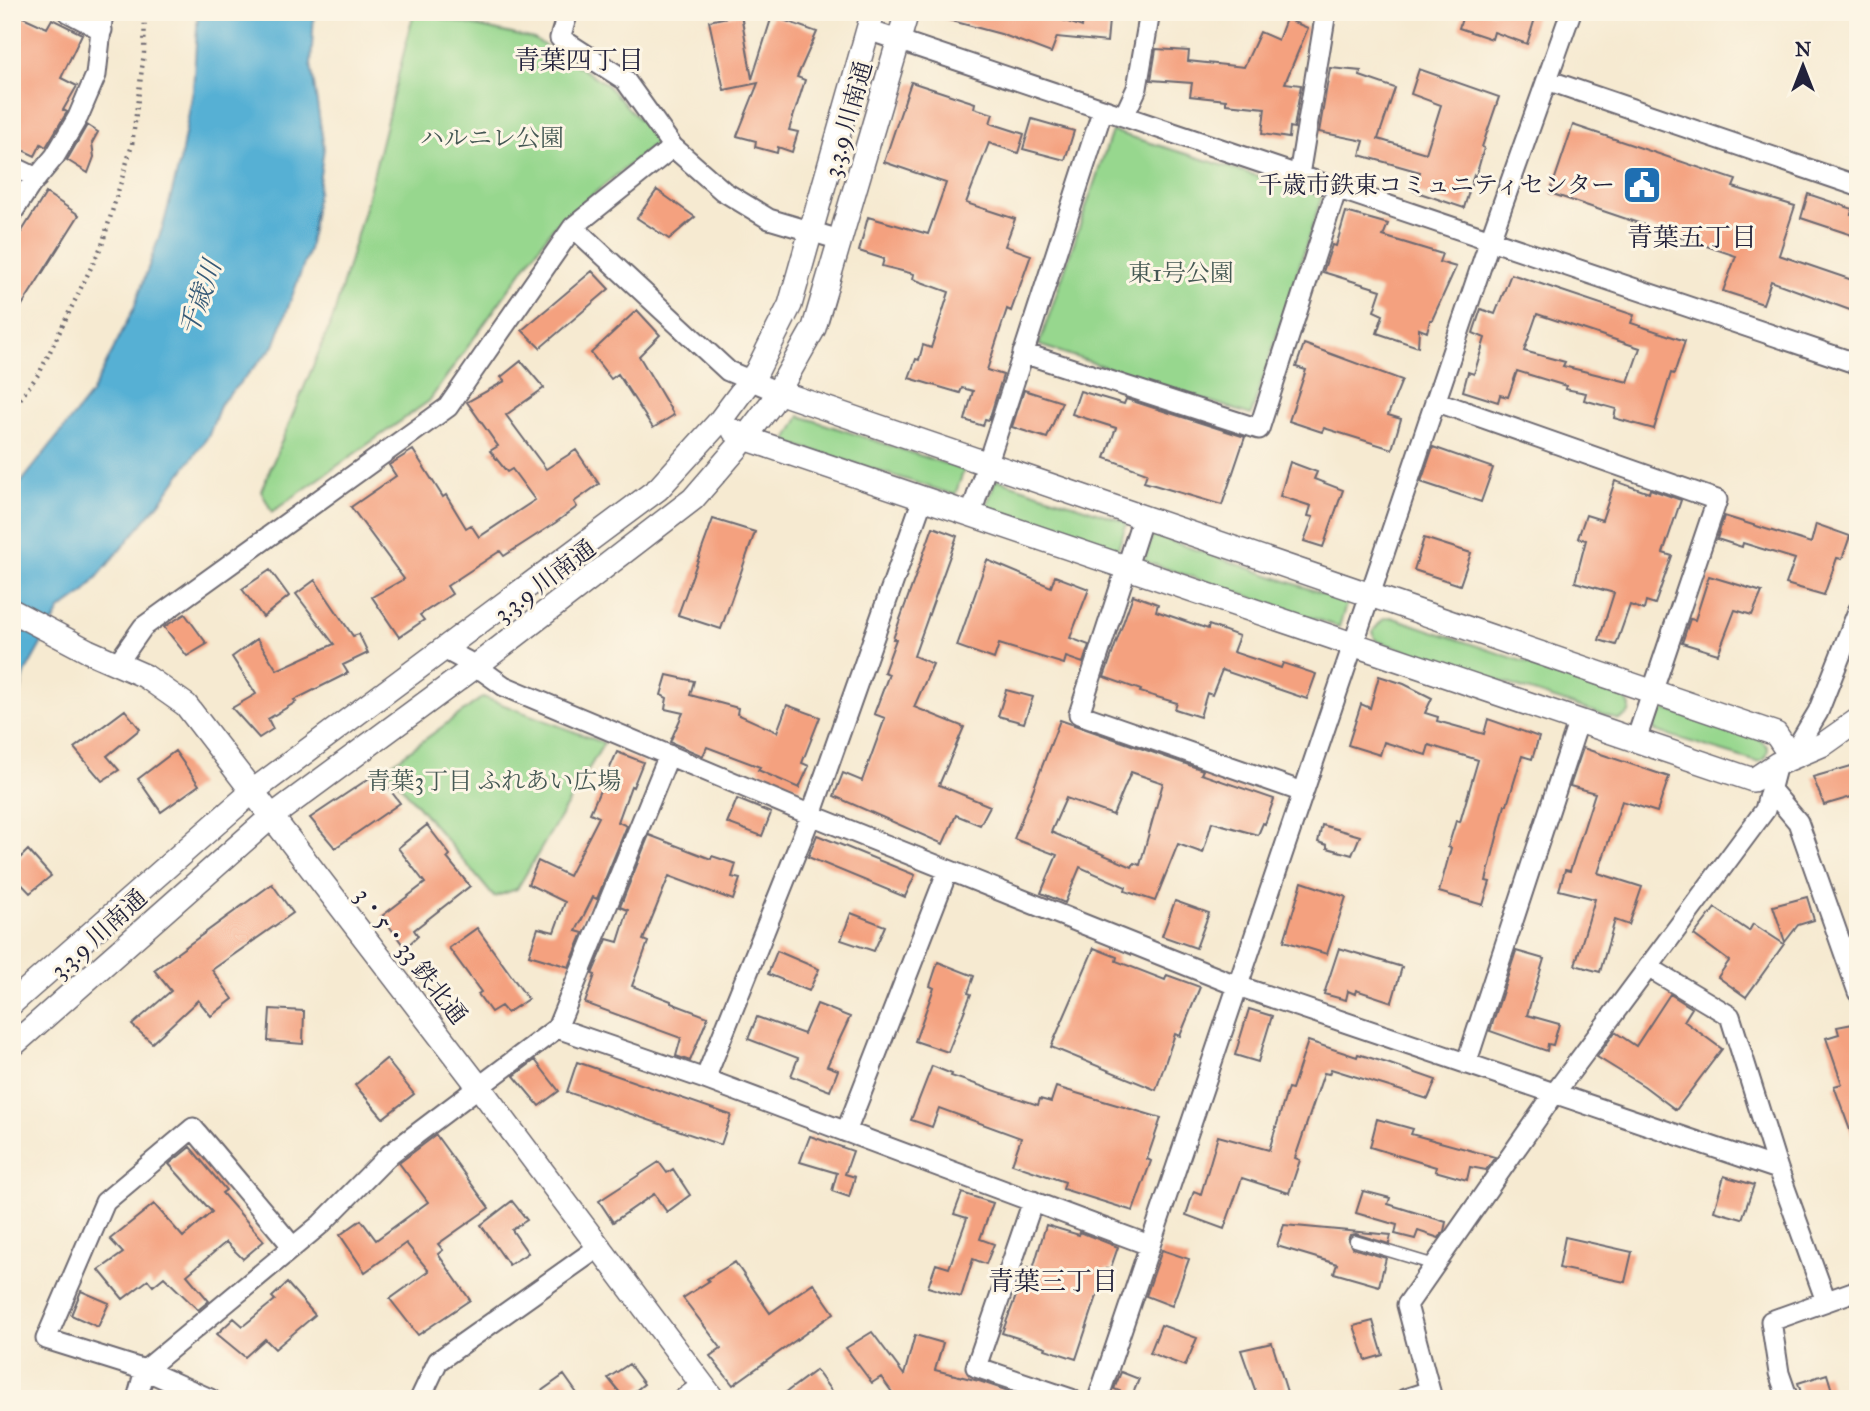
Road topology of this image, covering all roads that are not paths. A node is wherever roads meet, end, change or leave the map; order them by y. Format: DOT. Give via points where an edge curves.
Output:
graph roads {
  1 [pos="68,12"];
  2 [pos="568,12"];
  3 [pos="907,12"];
  4 [pos="1150,12"];
  5 [pos="1326,12"];
  6 [pos="1572,12"];
  7 [pos="103,21"];
  8 [pos="871,21"];
  9 [pos="898,40"];
  10 [pos="1547,80"];
  11 [pos="1103,109"];
  12 [pos="1124,116"];
  13 [pos="673,148"];
  14 [pos="12,166"];
  15 [pos="1299,175"];
  16 [pos="37,178"];
  17 [pos="1858,186"];
  18 [pos="1336,188"];
  19 [pos="12,213"];
  20 [pos="573,227"];
  21 [pos="811,230"];
  22 [pos="840,240"];
  23 [pos="1490,240"];
  24 [pos="1023,354"];
  25 [pos="1858,364"];
  26 [pos="751,380"];
  27 [pos="778,392"];
  28 [pos="1435,401"];
  29 [pos="719,422"];
  30 [pos="745,438"];
  31 [pos="987,463"];
  32 [pos="923,498"];
  33 [pos="971,514"];
  34 [pos="1143,517"];
  35 [pos="1127,567"];
  36 [pos="1369,595"];
  37 [pos="12,611"];
  38 [pos="1858,611"];
  39 [pos="1353,643"];
  40 [pos="444,649"];
  41 [pos="117,664"];
  42 [pos="476,666"];
  43 [pos="1651,691"];
  44 [pos="1579,720"];
  45 [pos="1858,720"];
  46 [pos="1636,740"];
  47 [pos="669,755"];
  48 [pos="1784,760"];
  49 [pos="1770,789"];
  50 [pos="253,791"];
  51 [pos="1303,792"];
  52 [pos="811,815"];
  53 [pos="271,817"];
  54 [pos="948,870"];
  55 [pos="1648,967"];
  56 [pos="1238,986"];
  57 [pos="1858,992"];
  58 [pos="12,1003"];
  59 [pos="557,1028"];
  60 [pos="12,1046"];
  61 [pos="1466,1064"];
  62 [pos="705,1079"];
  63 [pos="479,1087"];
  64 [pos="1553,1094"];
  65 [pos="846,1132"];
  66 [pos="1778,1170"];
  67 [pos="1033,1202"];
  68 [pos="1355,1241"];
  69 [pos="1149,1245"];
  70 [pos="293,1247"];
  71 [pos="599,1247"];
  72 [pos="1435,1265"];
  73 [pos="1858,1290"];
  74 [pos="1826,1301"];
  75 [pos="145,1370"];
  76 [pos="708,1392"];
  77 [pos="1431,1395"];
  78 [pos="137,1399"];
  79 [pos="210,1399"];
  80 [pos="420,1399"];
  81 [pos="683,1399"];
  82 [pos="1071,1399"];
  83 [pos="1098,1399"];
  84 [pos="1405,1399"];
  85 [pos="1788,1399"];
  1 -- 7 [label="street"];
  2 -- 13 [label="street" via="560,37 625,80"];
  3 -- 9 [label="street, 3.3.9 川南通"];
  4 -- 12 [label="street" via="1137,88"];
  5 -- 15 [label="street"];
  6 -- 10 [label="street"];
  7 -- 16 [label="street" via="96,75 78,117"];
  8 -- 9 [label="street"];
  8 -- 21 [label="street, 3.3.9 川南通"];
  9 -- 11 [label="street"];
  9 -- 22 [label="street, 3.3.9 川南通"];
  10 -- 17 [label="street"];
  10 -- 23 [label="street"];
  11 -- 12 [label="street"];
  11 -- 24 [label="street"];
  12 -- 15 [label="street"];
  13 -- 20 [label="street"];
  13 -- 21 [label="street" via="723,191 769,219"];
  14 -- 16 [label="street"];
  15 -- 18 [label="street"];
  16 -- 19 [label="street"];
  18 -- 23 [label="street"];
  18 -- 24 [label="street" via="1259,429"];
  20 -- 26 [label="street" via="728,371"];
  20 -- 41 [label="street" via="448,408 143,627"];
  21 -- 22 [label="street"];
  21 -- 26 [label="street, 3.3.9 川南通" via="790,305"];
  22 -- 27 [label="street, 3.3.9 川南通" via="814,328"];
  23 -- 25 [label="street"];
  23 -- 28 [label="street"];
  24 -- 31 [label="street"];
  26 -- 27 [label="street"];
  26 -- 29 [label="street, 3.3.9 川南通"];
  27 -- 30 [label="street, 3.3.9 川南通"];
  27 -- 31 [label="street"];
  28 -- 36 [label="street"];
  28 -- 43 [label="street" via="1717,500"];
  29 -- 30 [label="street"];
  29 -- 40 [label="street, 3.3.9 川南通" via="658,489"];
  30 -- 32 [label="street"];
  30 -- 42 [label="street, 3.3.9 川南通" via="693,499"];
  31 -- 33 [label="street"];
  31 -- 34 [label="street"];
  32 -- 33 [label="street"];
  32 -- 52 [label="street"];
  33 -- 35 [label="street"];
  34 -- 35 [label="street"];
  34 -- 36 [label="street"];
  35 -- 39 [label="street"];
  35 -- 51 [label="street" via="1079,714"];
  36 -- 39 [label="street"];
  36 -- 43 [label="street"];
  37 -- 41 [label="street, 3・5・33 鉄北通"];
  38 -- 48 [label="street" via="1818,712"];
  39 -- 44 [label="street"];
  39 -- 51 [label="street"];
  40 -- 42 [label="street"];
  40 -- 50 [label="street, 3.3.9 川南通"];
  41 -- 50 [label="street, 3・5・33 鉄北通" via="145,676 186,705"];
  42 -- 47 [label="street" via="504,686"];
  42 -- 53 [label="street, 3.3.9 川南通"];
  43 -- 46 [label="street"];
  43 -- 48 [label="street" via="1776,734"];
  44 -- 46 [label="street"];
  44 -- 61 [label="street"];
  45 -- 48 [label="street" via="1824,744"];
  46 -- 48 [label="street" via="1753,780"];
  47 -- 52 [label="street"];
  47 -- 59 [label="street"];
  48 -- 49 [label="street"];
  49 -- 55 [label="street" via="1765,810"];
  49 -- 57 [label="street" via="1798,822"];
  50 -- 53 [label="street, 3・5・33 鉄北通"];
  50 -- 58 [label="street, 3.3.9 川南通"];
  51 -- 56 [label="street"];
  52 -- 54 [label="street"];
  52 -- 62 [label="street"];
  53 -- 60 [label="street, 3.3.9 川南通"];
  53 -- 63 [label="street, 3・5・33 鉄北通"];
  54 -- 56 [label="street"];
  54 -- 65 [label="street"];
  55 -- 64 [label="street"];
  55 -- 66 [label="street" via="1730,1016"];
  56 -- 61 [label="street"];
  56 -- 69 [label="street"];
  59 -- 62 [label="street"];
  59 -- 63 [label="street"];
  61 -- 64 [label="street"];
  62 -- 65 [label="street"];
  63 -- 70 [label="street" via="390,1154"];
  63 -- 71 [label="street, 3・5・33 鉄北通"];
  64 -- 66 [label="street"];
  64 -- 72 [label="street"];
  65 -- 67 [label="street"];
  66 -- 74 [label="street"];
  67 -- 69 [label="street"];
  67 -- 82 [label="street" via="976,1367"];
  68 -- 72 [label="lane"];
  69 -- 83 [label="street"];
  70 -- 75 [label="street"];
  70 -- 75 [label="street" via="193,1128 105,1202 46,1339"];
  71 -- 76 [label="street, 3・5・33 鉄北通"];
  71 -- 80 [label="street" via="438,1361"];
  72 -- 77 [label="street" via="1407,1305"];
  73 -- 74 [label="street"];
  74 -- 85 [label="street" via="1771,1321"];
  75 -- 78 [label="street"];
  75 -- 79 [label="street"];
  76 -- 81 [label="street"];
  77 -- 84 [label="street"];
}
